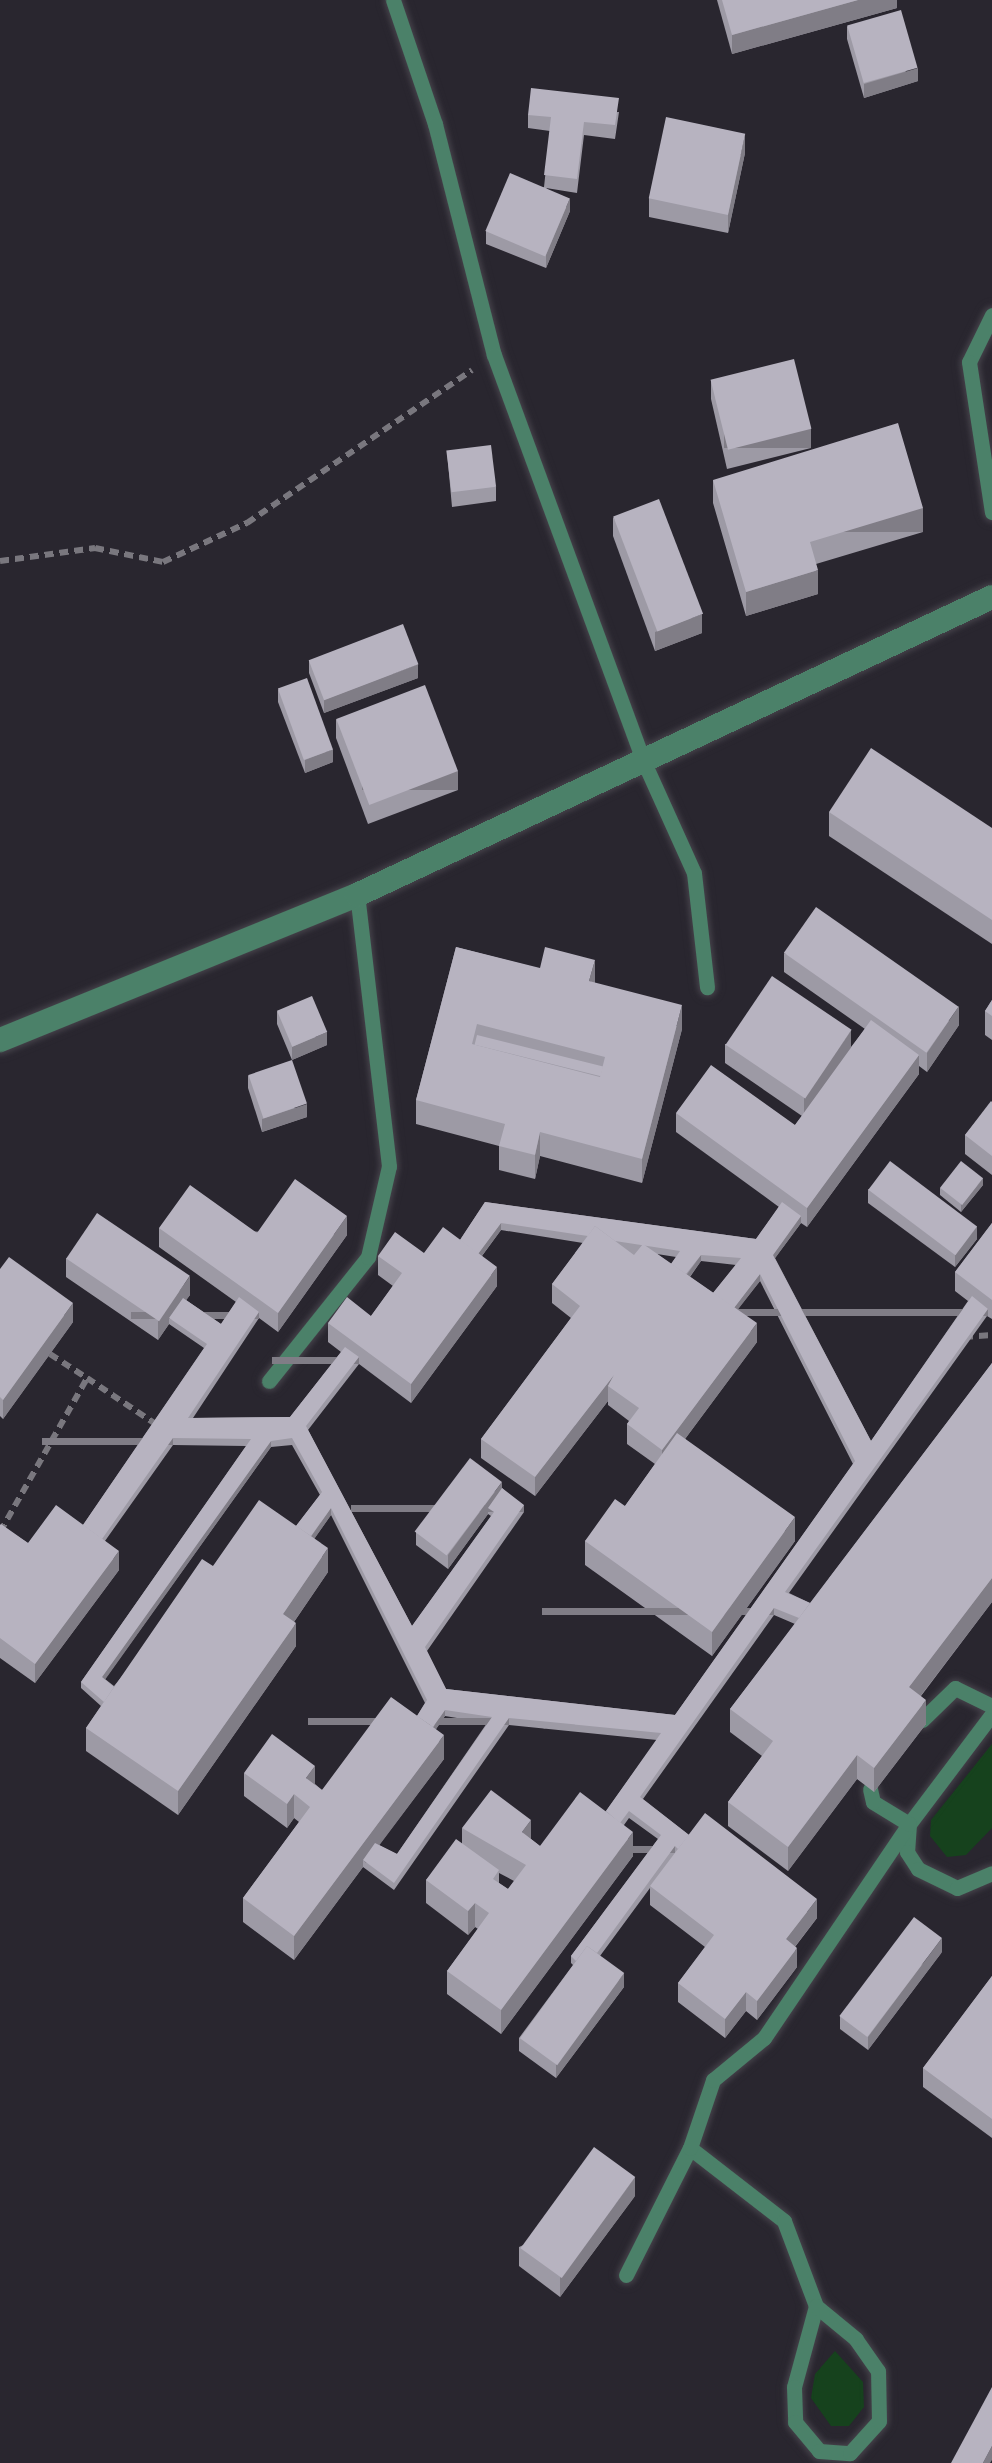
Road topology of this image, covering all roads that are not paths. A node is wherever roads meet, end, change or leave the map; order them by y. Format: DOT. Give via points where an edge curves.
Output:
graph roads {
  1 [pos="393,0"];
  2 [pos="992,316"];
  3 [pos="992,512"];
  4 [pos="992,597"];
  5 [pos="643,760"];
  6 [pos="357,895"];
  7 [pos="707,987"];
  8 [pos="0,1040"];
  9 [pos="269,1381"];
  10 [pos="992,1710"];
  11 [pos="922,1720"];
  12 [pos="870,1789"];
  13 [pos="909,1825"];
  14 [pos="992,1873"];
  15 [pos="690,2148"];
  16 [pos="626,2275"];
  17 [pos="817,2306"];
  18 [pos="853,2458"];
  1 -- 5 [label="lane" via="435,124 494,355"];
  2 -- 3 [label="lane" via="969,362"];
  4 -- 5 [label="street"];
  5 -- 6 [label="street"];
  5 -- 7 [label="lane" via="694,873"];
  6 -- 8 [label="street"];
  6 -- 9 [label="lane" via="389,1166 368,1257"];
  10 -- 11 [label="lane" via="955,1688"];
  10 -- 13 [label="lane"];
  12 -- 13 [label="lane" via="874,1802"];
  13 -- 14 [label="lane" via="907,1852 930,1876 969,1888"];
  13 -- 15 [label="lane" via="764,2038 712,2080"];
  15 -- 16 [label="lane"];
  15 -- 17 [label="lane" via="784,2221"];
  17 -- 18 [label="lane" via="878,2372 879,2421"];
  17 -- 18 [label="lane" via="794,2387 795,2422 819,2451"];
}
